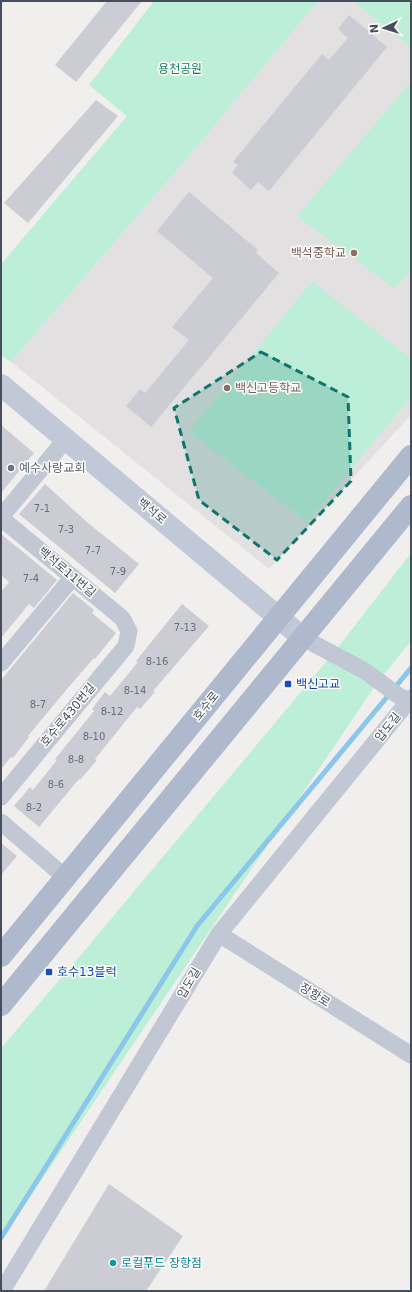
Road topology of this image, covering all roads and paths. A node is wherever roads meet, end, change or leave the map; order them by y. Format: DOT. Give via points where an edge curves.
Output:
graph roads {
  1 [pos="1,385"];
  2 [pos="66,439"];
  3 [pos="411,456"];
  4 [pos="411,506"];
  5 [pos="1,517"];
  6 [pos="73,577"];
  7 [pos="279,618"];
  8 [pos="129,631"];
  9 [pos="303,638"];
  10 [pos="1,663"];
  11 [pos="406,698"];
  12 [pos="1,797"];
  13 [pos="1,822"];
  14 [pos="66,878"];
  15 [pos="219,934"];
  16 [pos="1,956"];
  17 [pos="1,1005"];
  18 [pos="411,1055"];
  19 [pos="2,1291"];
  1 -- 2 [label="main road, 백석로"];
  2 -- 5 [label="street, 백석로11번길"];
  2 -- 7 [label="main road, 백석로"];
  3 -- 7 [label="main road, 호수로"];
  4 -- 9 [label="main road"];
  5 -- 6 [label="street, 백석로11번길"];
  6 -- 8 [label="street, 백석로11번길" via="122,618"];
  6 -- 10 [label="street"];
  7 -- 9 [label="main road, 백석로"];
  7 -- 14 [label="main road, 호수로"];
  8 -- 12 [label="street, 호수로430번길" via="126,646"];
  9 -- 11 [label="street" via="365,671"];
  9 -- 17 [label="main road"];
  11 -- 15 [label="street, 압도길"];
  13 -- 14 [label="street"];
  14 -- 16 [label="main road, 호수로"];
  15 -- 18 [label="street, 장항로"];
  15 -- 19 [label="street, 압도길"];
}
